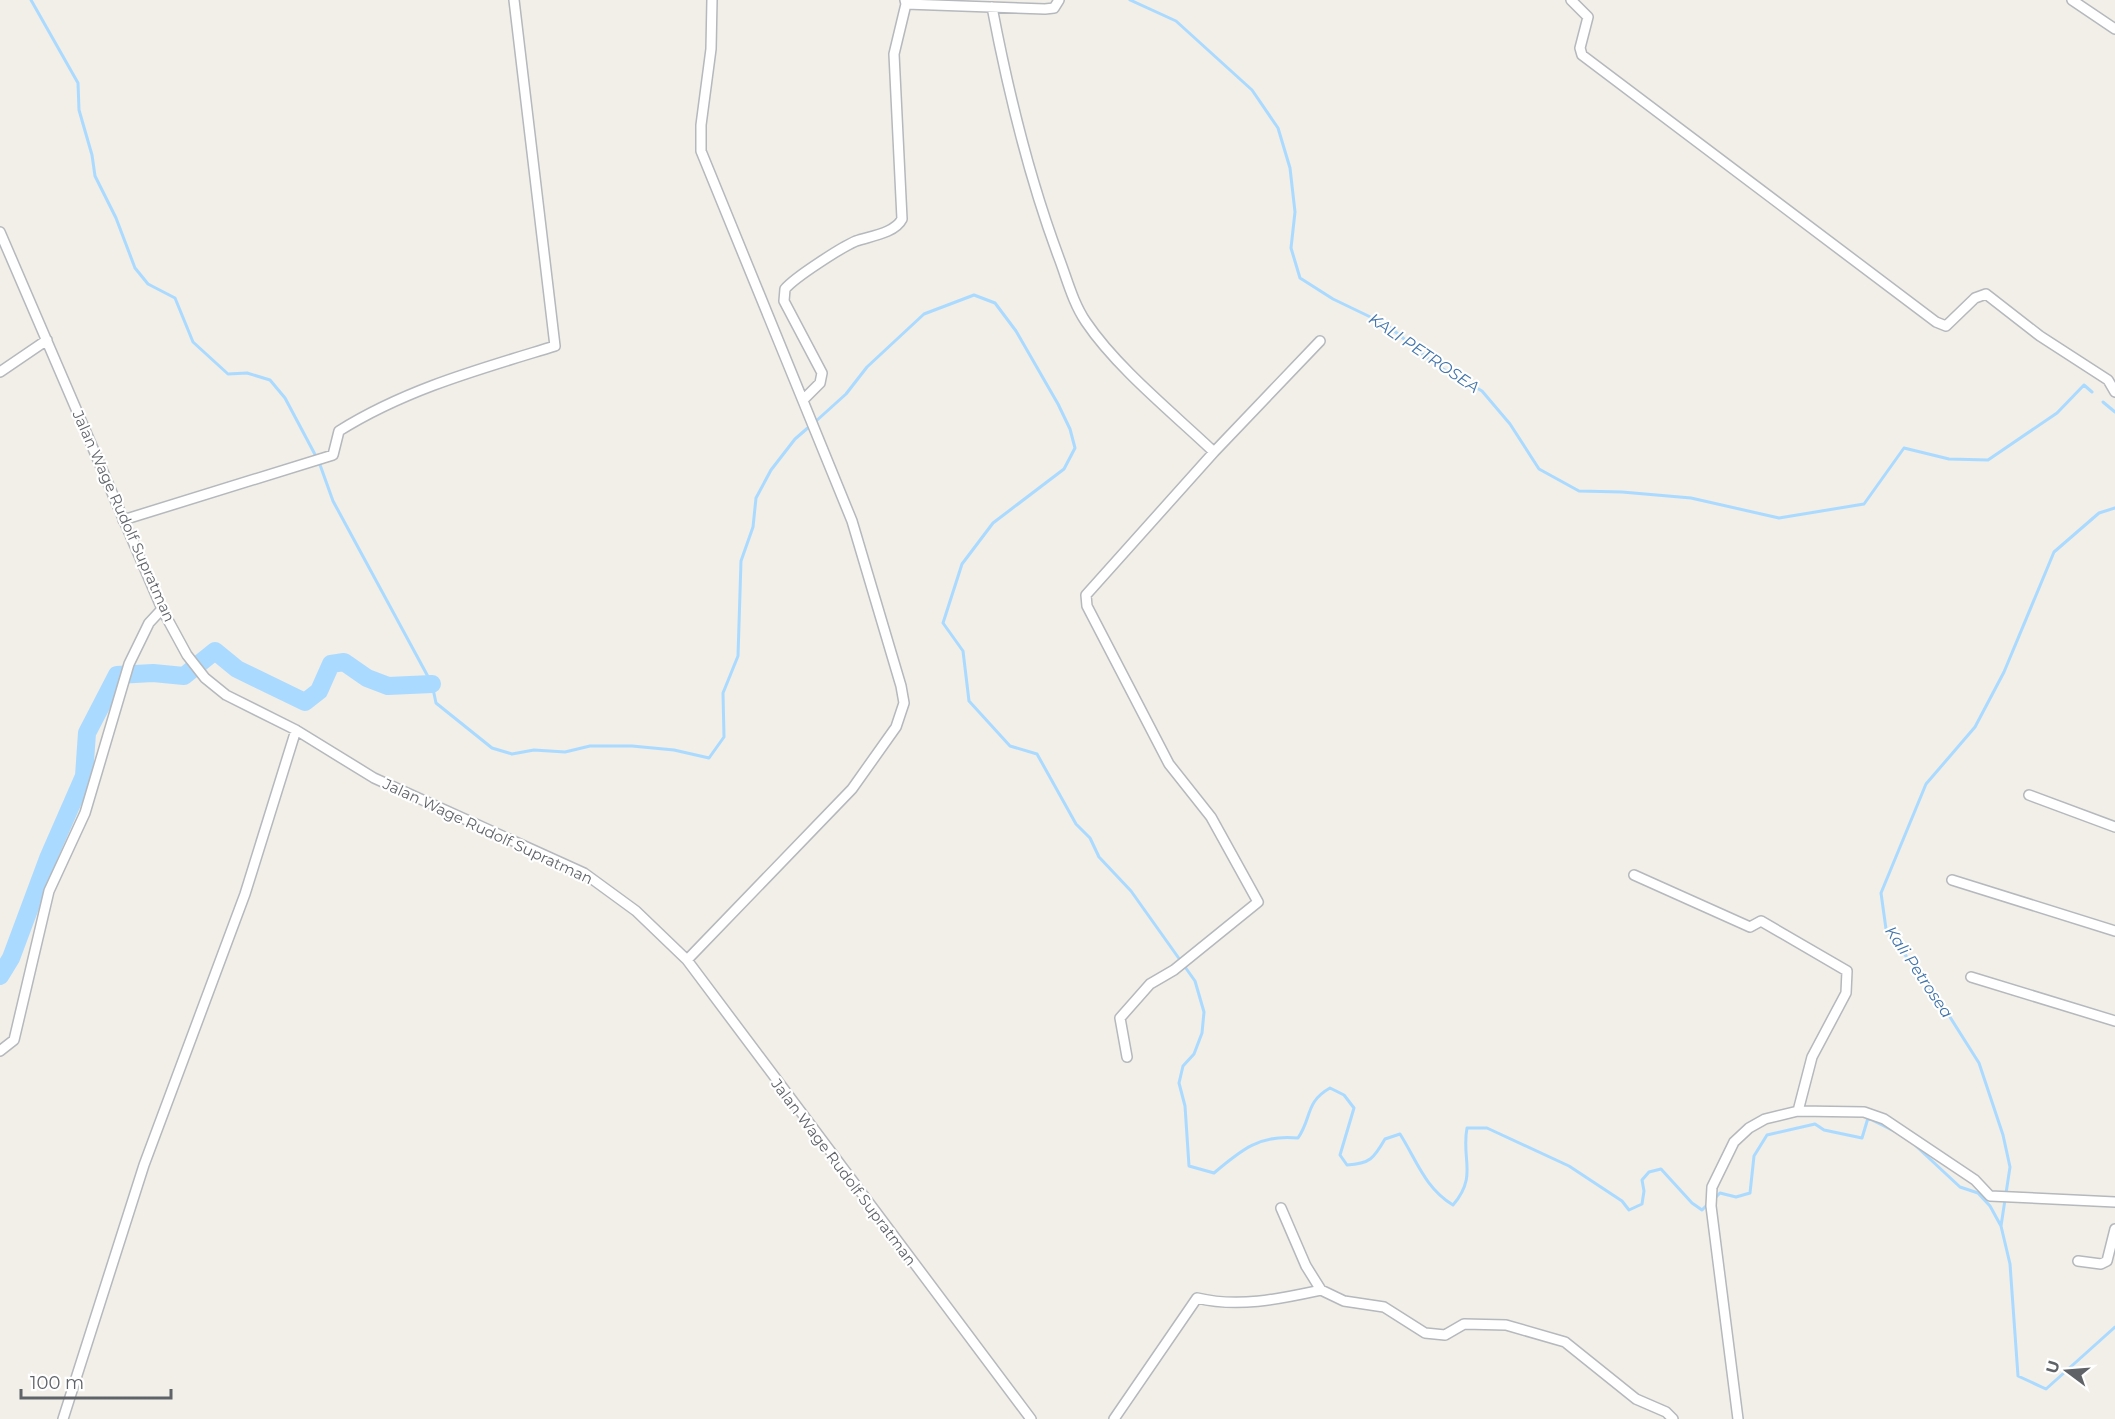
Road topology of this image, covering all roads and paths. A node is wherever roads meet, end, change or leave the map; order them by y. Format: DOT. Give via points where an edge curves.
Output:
graph roads {
  1 [pos="514,0"];
  2 [pos="712,0"];
  3 [pos="1059,0"];
  4 [pos="1571,0"];
  5 [pos="2072,0"];
  6 [pos="905,2"];
  7 [pos="992,7"];
  8 [pos="2115,29"];
  9 [pos="0,232"];
  10 [pos="47,340"];
  11 [pos="1320,341"];
  12 [pos="0,372"];
  13 [pos="2115,373"];
  14 [pos="2108,380"];
  15 [pos="2115,392"];
  16 [pos="805,405"];
  17 [pos="1214,452"];
  18 [pos="123,520"];
  19 [pos="162,609"];
  20 [pos="296,730"];
  21 [pos="2029,795"];
  22 [pos="2115,827"];
  23 [pos="1634,875"];
  24 [pos="1952,880"];
  25 [pos="2115,931"];
  26 [pos="687,960"];
  27 [pos="1971,977"];
  28 [pos="2115,1021"];
  29 [pos="0,1051"];
  30 [pos="1127,1057"];
  31 [pos="1798,1111"];
  32 [pos="2115,1202"];
  33 [pos="1281,1208"];
  34 [pos="2115,1229"];
  35 [pos="2078,1262"];
  36 [pos="1321,1290"];
  37 [pos="63,1419"];
  38 [pos="1031,1419"];
  39 [pos="1114,1419"];
  40 [pos="1673,1419"];
  41 [pos="1738,1419"];
  1 -- 18 [label="street" via="555,346 421,388 368,413 339,431 333,455"];
  2 -- 16 [label="street" via="701,151"];
  3 -- 7 [label="street" via="1054,8 1045,9"];
  4 -- 14 [label="street" via="1588,17 1580,48 1582,55 1936,322 1946,326 1975,298 1986,294 2040,336"];
  5 -- 8 [label="street"];
  6 -- 7 [label="street"];
  6 -- 16 [label="street" via="894,54 902,219 885,232 851,244 785,289 784,301 822,373"];
  7 -- 17 [label="street" via="1025,149 1077,307 1114,357"];
  9 -- 10 [label="street, Jalan Wage Rudolf Supratman"];
  10 -- 12 [label="street"];
  10 -- 18 [label="street, Jalan Wage Rudolf Supratman"];
  11 -- 17 [label="street"];
  13 -- 14 [label="street"];
  14 -- 15 [label="street"];
  16 -- 26 [label="street" via="852,520 904,694 903,709 896,727 852,789"];
  17 -- 30 [label="street" via="1086,595 1088,606 1169,764 1211,817 1258,902 1174,970 1150,984 1120,1018"];
  18 -- 19 [label="street, Jalan Wage Rudolf Supratman"];
  19 -- 20 [label="street, Jalan Wage Rudolf Supratman" via="205,678 226,695"];
  19 -- 29 [label="street" via="149,623 129,664 86,813 49,891 14,1040"];
  20 -- 26 [label="street, Jalan Wage Rudolf Supratman" via="374,778 584,873 636,911"];
  20 -- 37 [label="street" via="245,894 144,1166"];
  21 -- 22 [label="street"];
  23 -- 31 [label="street" via="1750,927 1761,921 1847,971 1846,993 1812,1057"];
  24 -- 25 [label="street"];
  26 -- 38 [label="street, Jalan Wage Rudolf Supratman"];
  27 -- 28 [label="street"];
  31 -- 32 [label="street" via="1864,1112 1884,1119 1975,1180 1994,1198"];
  31 -- 41 [label="street" via="1765,1119 1741,1135 1720,1167 1712,1193"];
  33 -- 36 [label="street"];
  34 -- 35 [label="street" via="2107,1261"];
  36 -- 39 [label="street" via="1238,1304 1197,1298"];
  36 -- 40 [label="street" via="1344,1300 1384,1307 1425,1333 1445,1335 1464,1324 1506,1324 1565,1342 1635,1399"];
}
